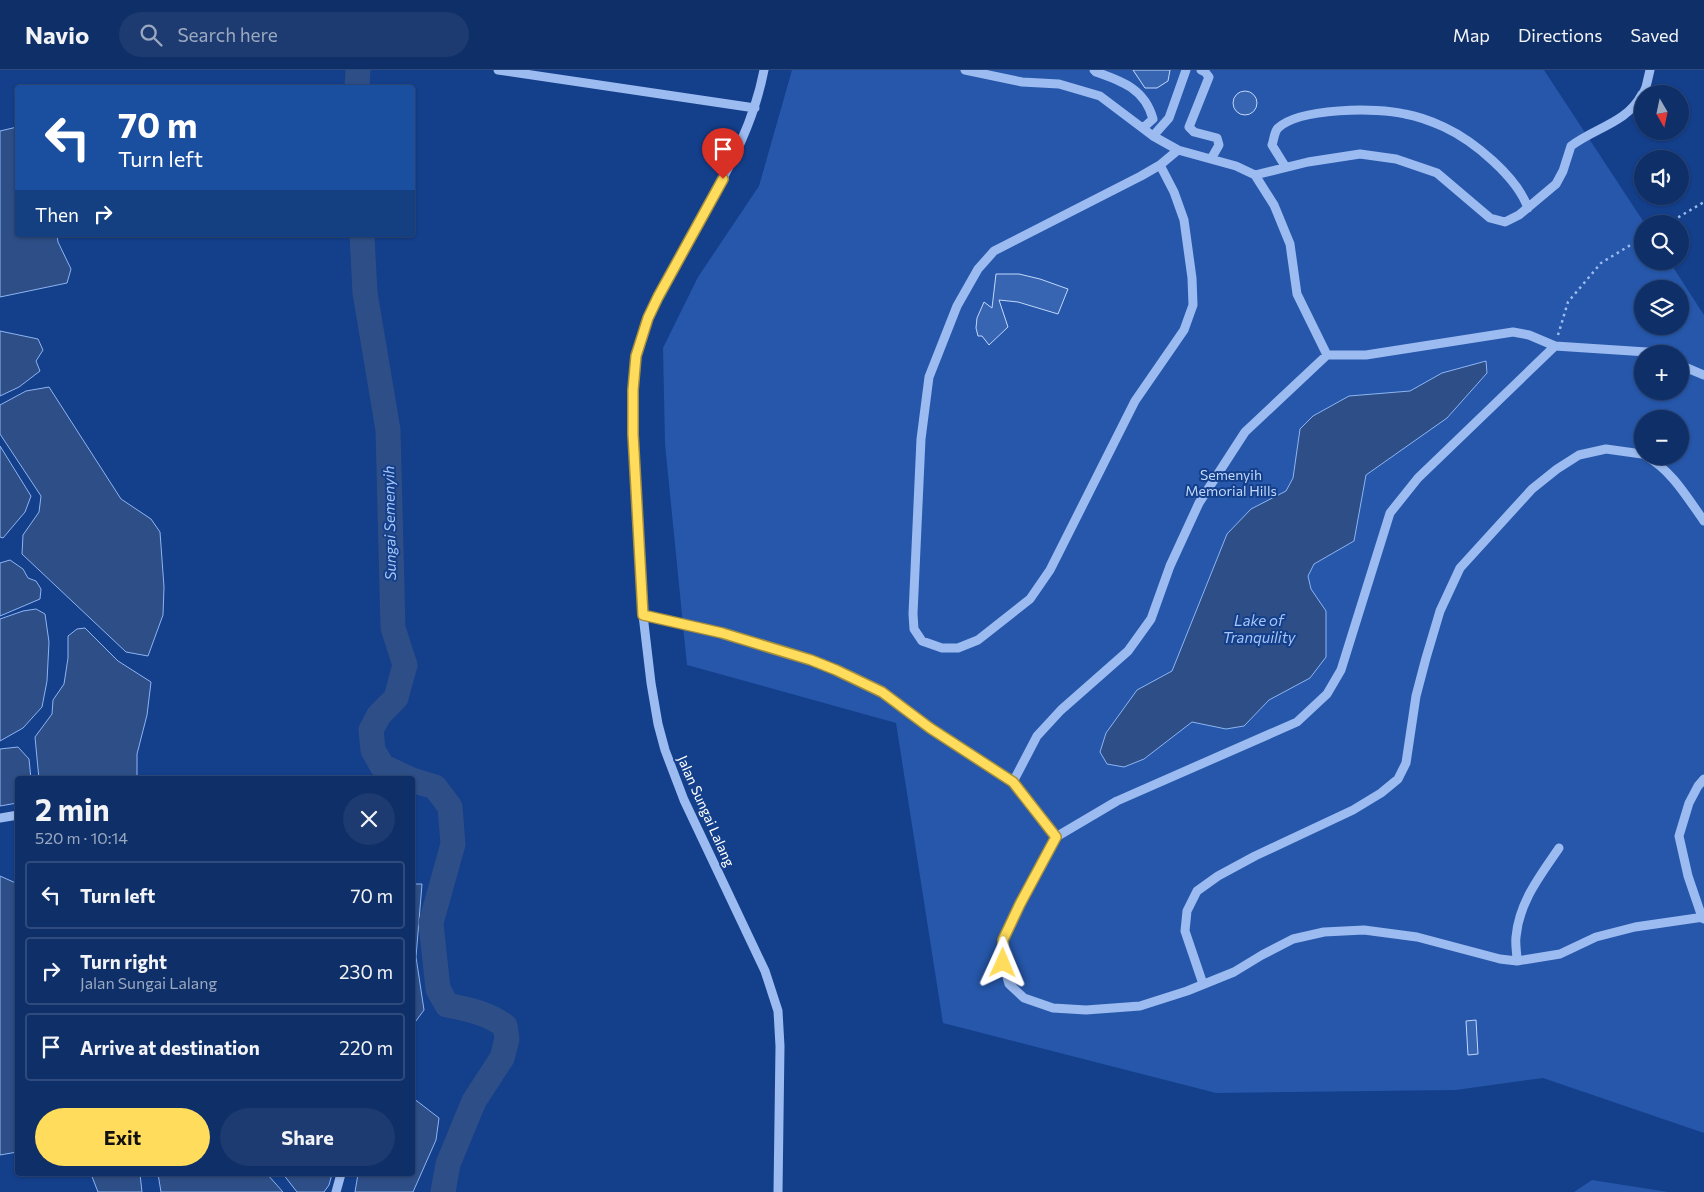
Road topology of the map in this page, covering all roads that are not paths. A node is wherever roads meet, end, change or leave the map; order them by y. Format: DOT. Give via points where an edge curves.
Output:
graph roads {
  1 [pos="498,70"];
  2 [pos="764,70"];
  3 [pos="965,70"];
  4 [pos="1094,70"];
  5 [pos="1186,70"];
  6 [pos="1201,70"];
  7 [pos="1650,70"];
  8 [pos="996,73"];
  9 [pos="1646,85"];
  10 [pos="1634,107"];
  11 [pos="755,108"];
  12 [pos="1143,128"];
  13 [pos="1153,136"];
  14 [pos="1178,150"];
  15 [pos="1211,159"];
  16 [pos="1160,165"];
  17 [pos="1285,166"];
  18 [pos="1255,175"];
  19 [pos="1528,208"];
  20 [pos="1555,346"];
  21 [pos="1634,351"];
  22 [pos="1327,356"];
  23 [pos="1689,369"];
  24 [pos="1704,375"];
  25 [pos="1634,453"];
  26 [pos="1661,465"];
  27 [pos="1704,521"];
  28 [pos="643,615"];
  29 [pos="1704,779"];
  30 [pos="1013,782"];
  31 [pos="15,816"];
  32 [pos="0,818"];
  33 [pos="1056,837"];
  34 [pos="1558,848"];
  35 [pos="1703,918"];
  36 [pos="1517,960"];
  37 [pos="1203,984"];
  38 [pos="340,1176"];
  39 [pos="336,1192"];
  40 [pos="778,1192"];
  1 -- 11 [label="street"];
  2 -- 11 [label="street, Jalan Sungai Lalang"];
  3 -- 8 [label="street"];
  4 -- 12 [label="street" via="1137,91 1150,107 1153,118"];
  5 -- 13 [label="street" via="1169,118"];
  6 -- 15 [label="street" via="1209,77 1189,127 1194,132 1217,138 1219,145"];
  7 -- 9 [label="street"];
  8 -- 12 [label="street" via="1022,82 1059,84 1100,96"];
  10 -- 19 [label="street" via="1624,116 1571,146 1556,184"];
  11 -- 28 [label="street, Jalan Sungai Lalang" via="731,163 658,297 636,356 633,434"];
  12 -- 13 [label="street"];
  13 -- 14 [label="street"];
  14 -- 15 [label="street"];
  14 -- 16 [label="street"];
  15 -- 18 [label="street"];
  16 -- 16 [label="street" via="994,251 978,269 957,306 929,377 921,439 913,614 914,629 922,641 942,648 958,648 978,640 1030,599 1050,570 1135,401 1184,330 1193,305 1184,220"];
  17 -- 18 [label="street"];
  17 -- 19 [label="street" via="1360,154 1396,159 1437,173 1490,218 1505,222"];
  17 -- 19 [label="street" via="1272,145 1276,129 1288,121 1339,111 1404,114 1445,128 1473,145 1511,178"];
  18 -- 22 [label="street" via="1284,228 1290,244 1297,294"];
  20 -- 21 [label="street"];
  20 -- 22 [label="street" via="1513,332 1366,354"];
  20 -- 33 [label="street" via="1418,478 1390,513 1341,670 1327,694 1296,722 1117,801"];
  22 -- 30 [label="street" via="1245,432 1199,503 1150,619 1128,651 1061,710 1037,736"];
  23 -- 24 [label="street"];
  25 -- 37 [label="street" via="1606,449 1579,456 1557,469 1532,489 1460,568 1440,611 1426,658 1416,696 1406,763 1398,779 1353,810 1255,856 1197,891 1187,911 1185,931"];
  26 -- 27 [label="street"];
  28 -- 30 [label="street" via="722,633 836,670 882,692"];
  28 -- 40 [label="street, Jalan Sungai Lalang" via="651,683 665,750 684,800 765,971 778,1011"];
  29 -- 35 [label="street" via="1690,803 1679,836 1688,876"];
  30 -- 33 [label="street"];
  31 -- 32 [label="street"];
  33 -- 37 [label="street" via="1003,940 1003,963 1008,984 1024,998 1038,1003 1053,1008 1086,1010 1140,1006"];
  34 -- 36 [label="street" via="1523,907 1516,937"];
  35 -- 36 [label="street" via="1635,927 1596,937 1560,954"];
  36 -- 37 [label="street" via="1500,960 1417,937 1364,930 1324,932 1293,939 1234,972"];
  38 -- 39 [label="street"];
}
